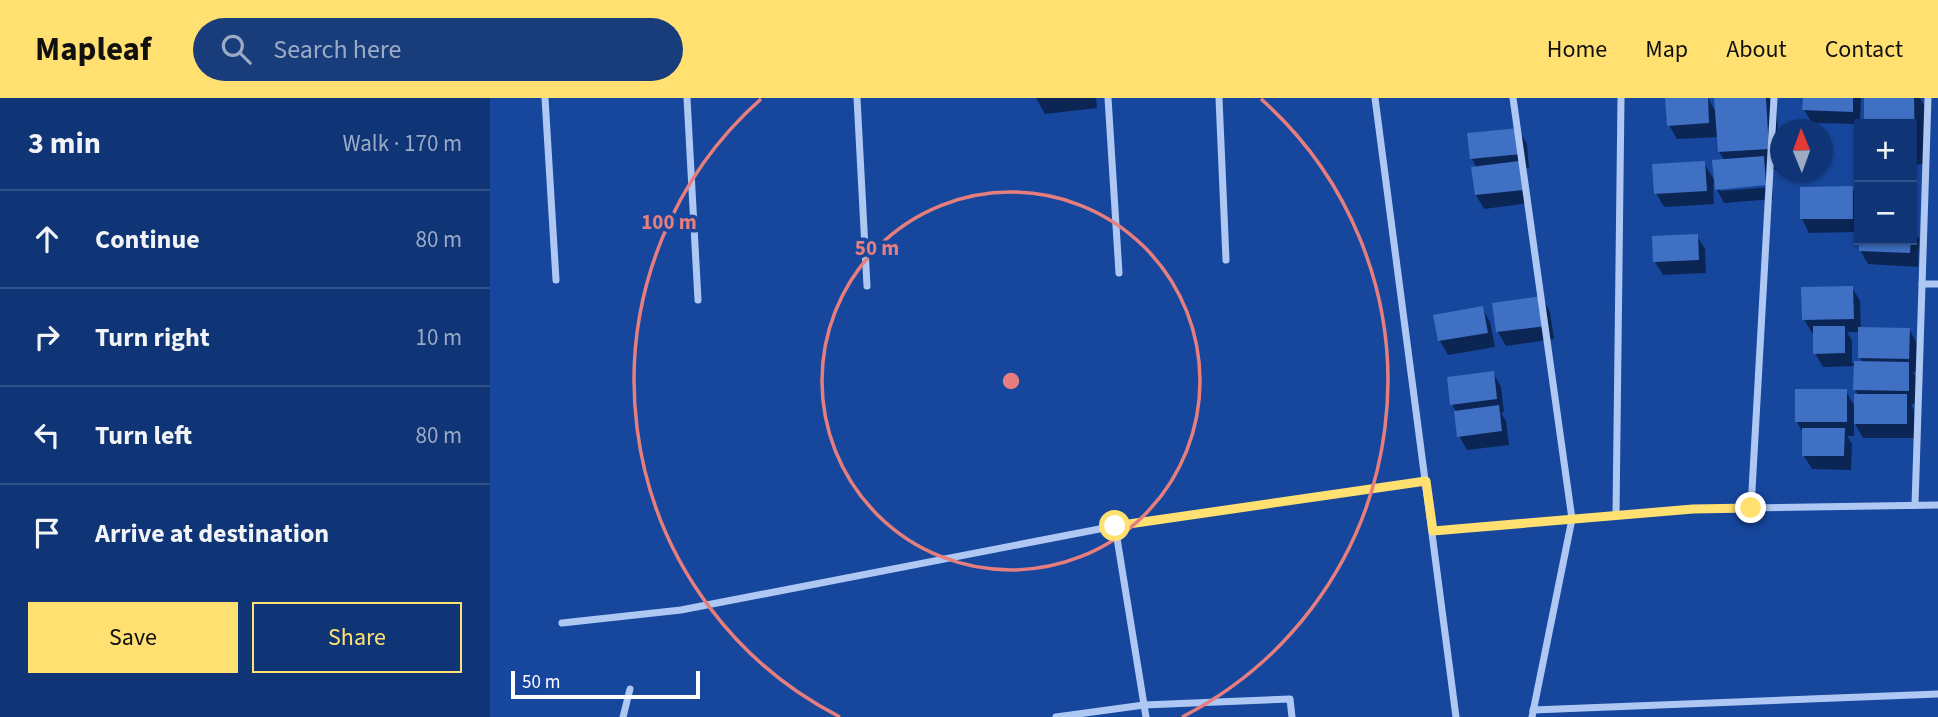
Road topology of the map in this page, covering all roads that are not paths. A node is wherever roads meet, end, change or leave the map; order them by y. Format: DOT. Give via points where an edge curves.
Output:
graph roads {
  1 [pos="545,98"];
  2 [pos="687,98"];
  3 [pos="857,98"];
  4 [pos="1108,98"];
  5 [pos="1219,98"];
  6 [pos="1376,98"];
  7 [pos="1513,98"];
  8 [pos="1621,98"];
  9 [pos="1774,98"];
  10 [pos="1928,98"];
  11 [pos="1226,260"];
  12 [pos="1119,274"];
  13 [pos="556,280"];
  14 [pos="1922,284"];
  15 [pos="1938,284"];
  16 [pos="867,286"];
  17 [pos="698,300"];
  18 [pos="1426,481"];
  19 [pos="1915,505"];
  20 [pos="1938,505"];
  21 [pos="1751,508"];
  22 [pos="1616,515"];
  23 [pos="1572,519"];
  24 [pos="1115,526"];
  25 [pos="1433,531"];
  26 [pos="562,623"];
  27 [pos="630,689"];
  28 [pos="1938,694"];
  29 [pos="1144,705"];
  30 [pos="1533,714"];
  31 [pos="623,717"];
  32 [pos="1056,717"];
  33 [pos="1146,717"];
  34 [pos="1292,717"];
  35 [pos="1456,717"];
  1 -- 13 [label="street"];
  2 -- 17 [label="street"];
  3 -- 16 [label="street"];
  4 -- 12 [label="street"];
  5 -- 11 [label="street"];
  6 -- 18 [label="street"];
  7 -- 23 [label="street"];
  8 -- 22 [label="street"];
  9 -- 21 [label="street"];
  10 -- 14 [label="street"];
  14 -- 15 [label="street"];
  14 -- 19 [label="street"];
  18 -- 24 [label="street"];
  18 -- 25 [label="street"];
  19 -- 20 [label="street"];
  19 -- 21 [label="street"];
  21 -- 22 [label="street"];
  22 -- 23 [label="street"];
  23 -- 25 [label="street"];
  23 -- 30 [label="street"];
  24 -- 26 [label="street" via="681,610"];
  24 -- 29 [label="street"];
  25 -- 35 [label="street"];
  27 -- 31 [label="street"];
  28 -- 30 [label="street"];
  29 -- 32 [label="street"];
  29 -- 33 [label="street"];
  29 -- 34 [label="street" via="1290,699"];
}
